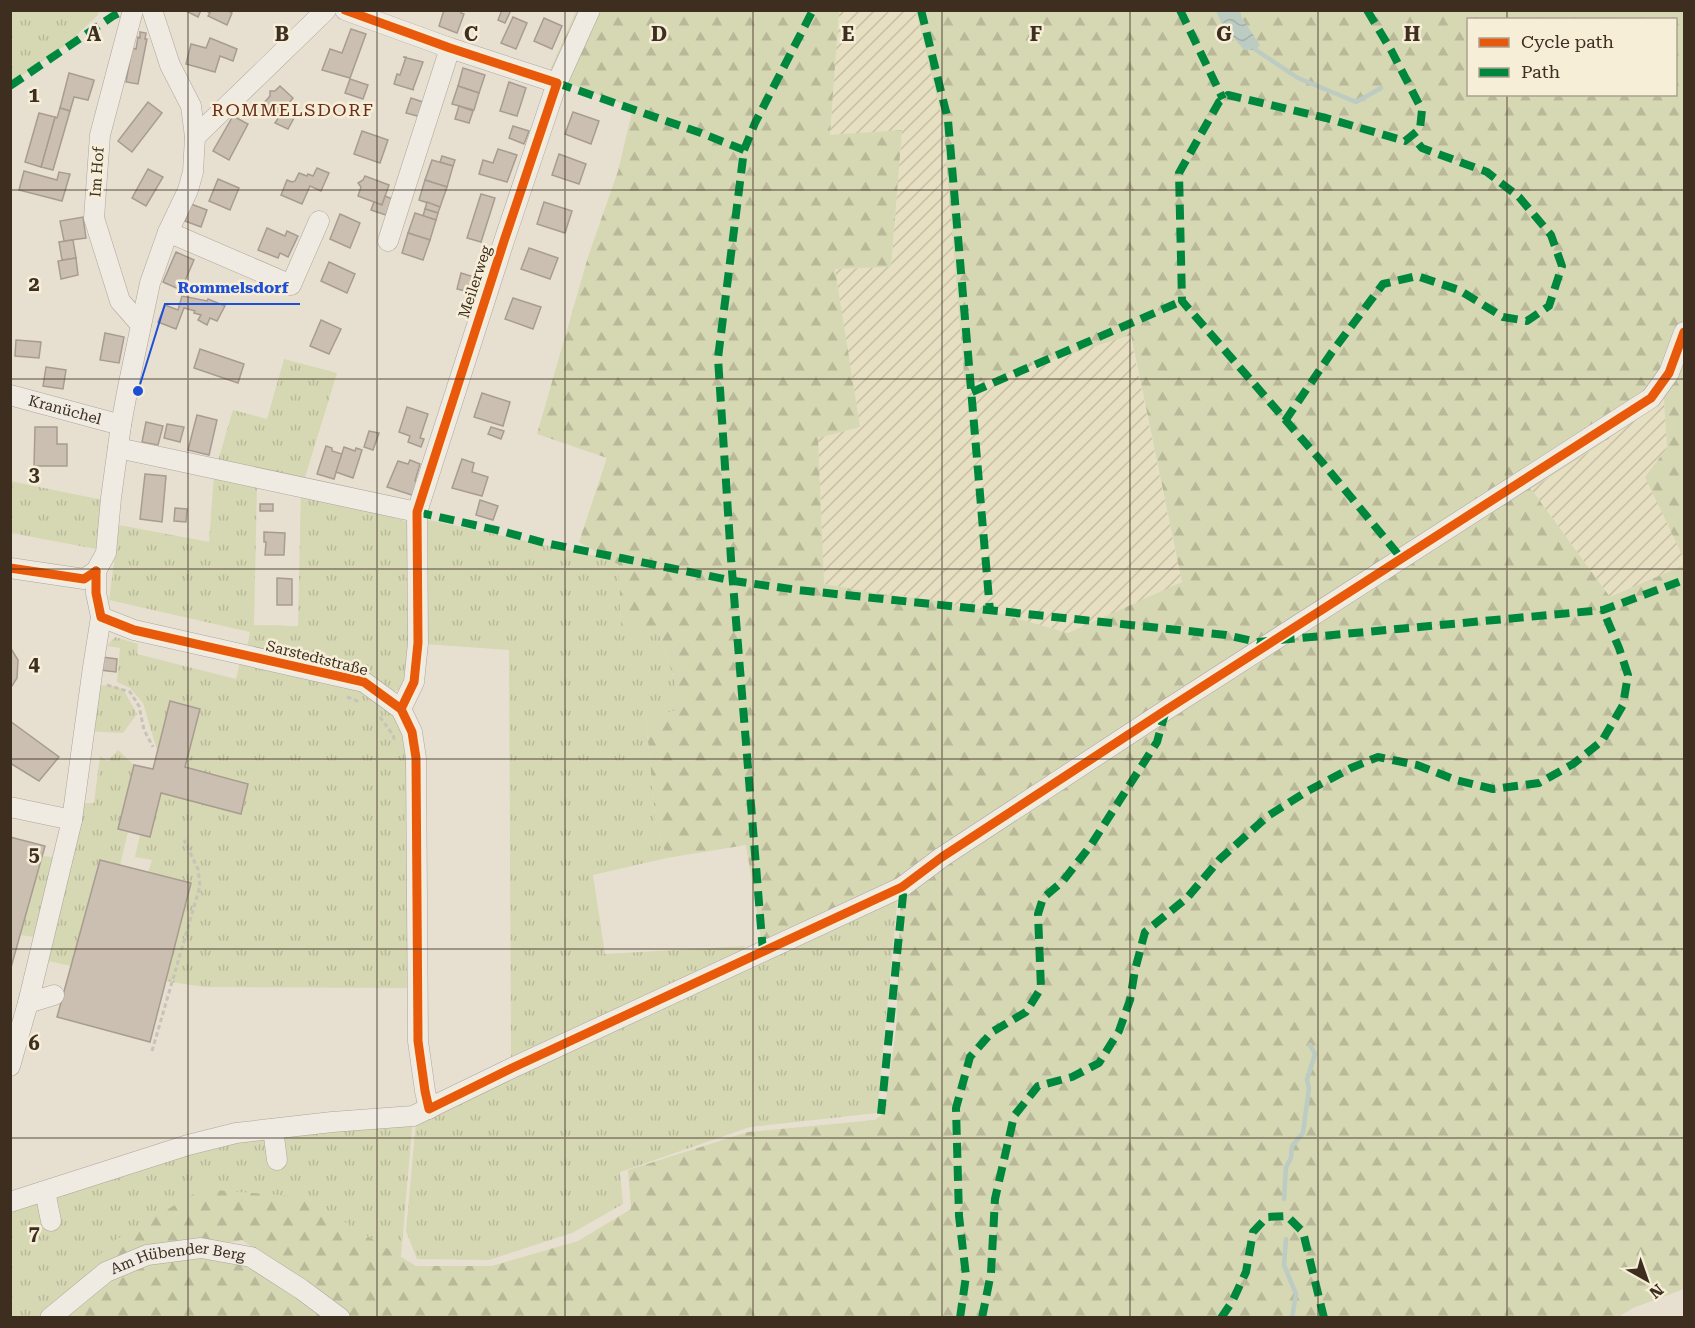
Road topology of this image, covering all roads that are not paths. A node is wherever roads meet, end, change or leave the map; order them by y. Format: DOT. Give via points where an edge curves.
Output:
graph roads {
  1 [pos="133,10"];
  2 [pos="152,10"];
  3 [pos="326,10"];
  4 [pos="345,10"];
  5 [pos="590,10"];
  6 [pos="450,48"];
  7 [pos="557,83"];
  8 [pos="195,137"];
  9 [pos="319,221"];
  10 [pos="168,232"];
  11 [pos="388,241"];
  12 [pos="141,325"];
  13 [pos="1684,332"];
  14 [pos="10,395"];
  15 [pos="121,425"];
  16 [pos="117,448"];
  17 [pos="417,512"];
  18 [pos="10,568"];
  19 [pos="96,571"];
  20 [pos="101,618"];
  21 [pos="401,709"];
  22 [pos="10,807"];
  23 [pos="72,820"];
  24 [pos="54,994"];
  25 [pos="28,1003"];
  26 [pos="10,1066"];
  27 [pos="429,1109"];
  28 [pos="273,1129"];
  29 [pos="277,1160"];
  30 [pos="45,1191"];
  31 [pos="10,1202"];
  32 [pos="51,1221"];
  33 [pos="50,1317"];
  34 [pos="340,1317"];
  1 -- 12 [label="street, Im Hof" via="100,135 93,218 120,301"];
  2 -- 8 [label="street" via="170,65 191,106"];
  3 -- 8 [label="street"];
  4 -- 6 [label="street"];
  5 -- 7 [label="street, Meilerweg"];
  6 -- 7 [label="street"];
  6 -- 11 [label="street"];
  7 -- 17 [label="street, Meilerweg"];
  8 -- 10 [label="street" via="188,190"];
  9 -- 10 [label="street" via="291,285"];
  10 -- 12 [label="street" via="150,282"];
  12 -- 15 [label="street"];
  13 -- 27 [label="street" via="1669,373 1652,398 1156,717 902,887"];
  14 -- 15 [label="street, Kranüchel"];
  15 -- 16 [label="street"];
  16 -- 17 [label="street"];
  16 -- 19 [label="street" via="105,553"];
  17 -- 21 [label="street, Meilerweg" via="418,643 414,682"];
  18 -- 19 [label="street" via="84,579"];
  19 -- 20 [label="street"];
  20 -- 21 [label="street, Sarstedtstraße" via="134,630 364,682"];
  20 -- 23 [label="street"];
  21 -- 27 [label="street" via="412,732 416,758 418,1041"];
  22 -- 23 [label="street"];
  23 -- 25 [label="street"];
  24 -- 25 [label="street"];
  25 -- 26 [label="street"];
  27 -- 28 [label="street" via="413,1116"];
  28 -- 29 [label="street"];
  28 -- 30 [label="street" via="188,1145"];
  30 -- 31 [label="street"];
  30 -- 32 [label="street"];
  33 -- 34 [label="street, Am Hübender Berg" via="106,1272 147,1255 201,1248 251,1257"];
}
